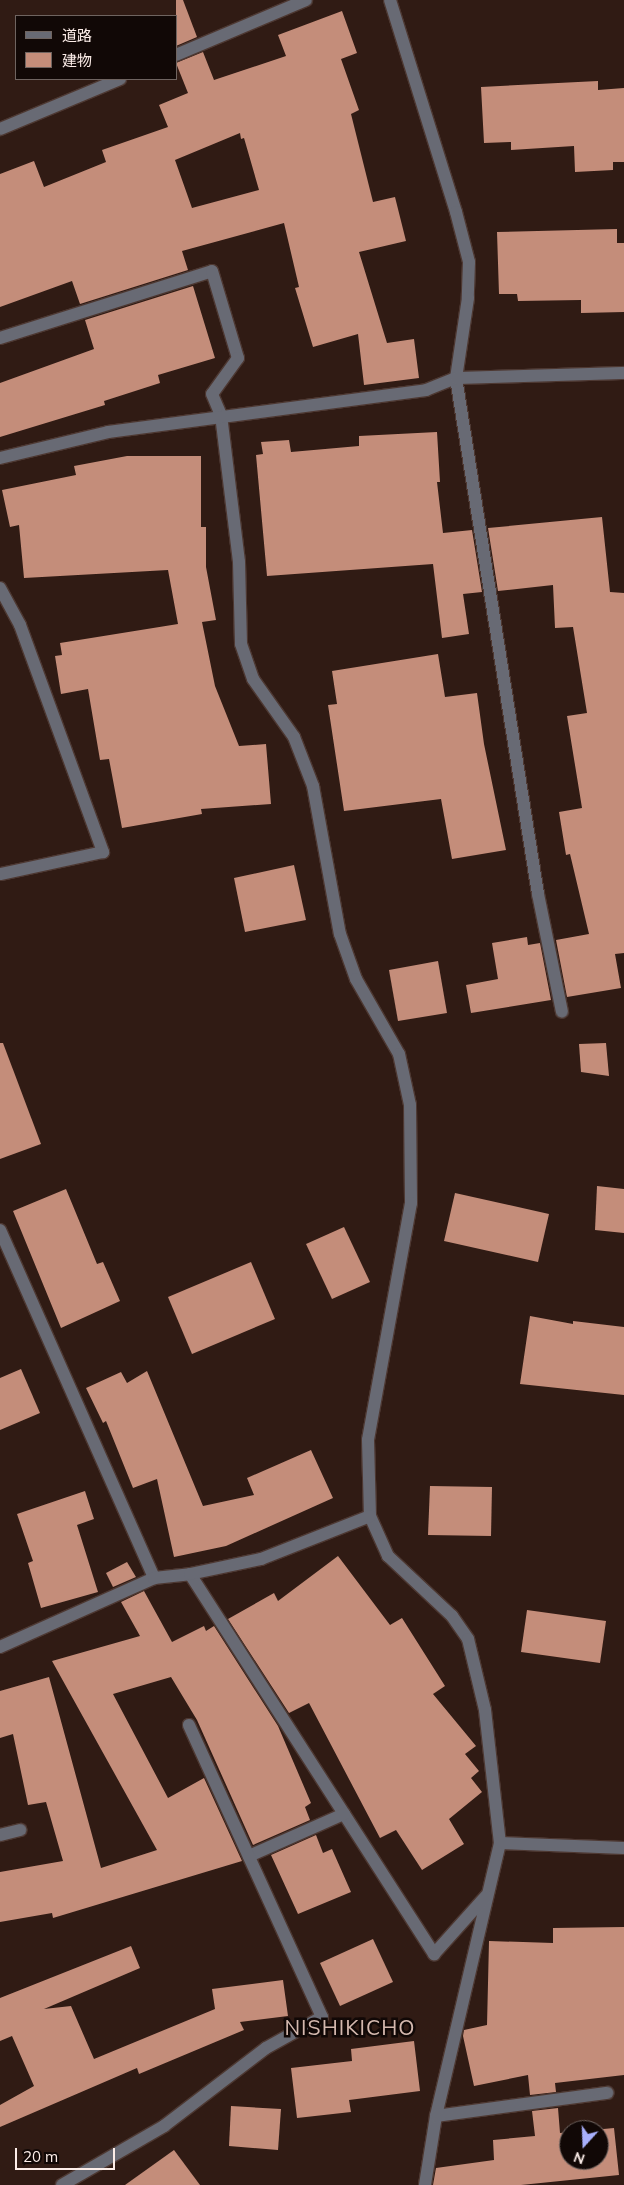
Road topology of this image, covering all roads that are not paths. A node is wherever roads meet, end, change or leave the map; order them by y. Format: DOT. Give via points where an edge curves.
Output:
graph roads {
  1 [pos="306,0"];
  2 [pos="390,0"];
  3 [pos="178,54"];
  4 [pos="118,80"];
  5 [pos="0,129"];
  6 [pos="0,338"];
  7 [pos="624,373"];
  8 [pos="456,378"];
  9 [pos="221,415"];
  10 [pos="0,458"];
  11 [pos="0,588"];
  12 [pos="0,874"];
  13 [pos="562,1012"];
  14 [pos="0,1230"];
  15 [pos="370,1516"];
  16 [pos="190,1574"];
  17 [pos="154,1578"];
  18 [pos="0,1647"];
  19 [pos="188,1725"];
  20 [pos="344,1814"];
  21 [pos="20,1830"];
  22 [pos="0,1835"];
  23 [pos="500,1843"];
  24 [pos="624,1848"];
  25 [pos="249,1856"];
  26 [pos="486,1896"];
  27 [pos="607,2092"];
  28 [pos="436,2116"];
  29 [pos="62,2185"];
  30 [pos="425,2185"];
  1 -- 3 [label="street"];
  2 -- 8 [label="street" via="454,203 469,262 468,298"];
  4 -- 5 [label="street"];
  6 -- 9 [label="street" via="212,271 238,358 212,394"];
  7 -- 8 [label="street"];
  8 -- 9 [label="street" via="426,390"];
  8 -- 13 [label="street" via="538,894"];
  9 -- 10 [label="street" via="108,432"];
  9 -- 15 [label="street" via="239,562 241,644 253,679 294,737 313,786 340,934 356,979 399,1054 410,1105 411,1203 368,1440"];
  11 -- 12 [label="street" via="20,625 103,852"];
  14 -- 17 [label="street"];
  15 -- 16 [label="street" via="262,1559"];
  15 -- 23 [label="street" via="388,1556 452,1616 468,1639 485,1710"];
  16 -- 17 [label="street"];
  16 -- 20 [label="street"];
  17 -- 18 [label="street"];
  19 -- 25 [label="street"];
  20 -- 25 [label="street"];
  20 -- 26 [label="street" via="434,1954"];
  21 -- 22 [label="street"];
  23 -- 24 [label="street"];
  23 -- 26 [label="street"];
  25 -- 29 [label="street" via="322,2017 266,2048 164,2126"];
  26 -- 28 [label="street" via="480,1937"];
  27 -- 28 [label="street"];
  28 -- 30 [label="street"];
}
